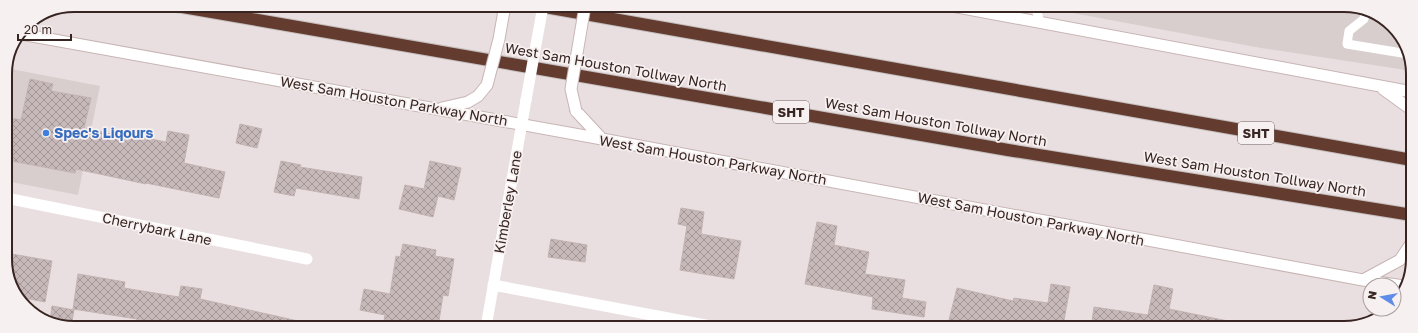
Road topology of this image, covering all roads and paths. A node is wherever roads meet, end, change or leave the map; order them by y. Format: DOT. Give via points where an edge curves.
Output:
graph roads {
  1 [pos="211,12"];
  2 [pos="504,12"];
  3 [pos="542,12"];
  4 [pos="568,12"];
  5 [pos="584,12"];
  6 [pos="987,12"];
  7 [pos="1037,12"];
  8 [pos="1365,15"];
  9 [pos="1040,22"];
  10 [pos="26,35"];
  11 [pos="1402,53"];
  12 [pos="1381,87"];
  13 [pos="1406,91"];
  14 [pos="1406,106"];
  15 [pos="438,109"];
  16 [pos="521,124"];
  17 [pos="602,139"];
  18 [pos="1406,159"];
  19 [pos="12,199"];
  20 [pos="1406,214"];
  21 [pos="1406,251"];
  22 [pos="307,259"];
  23 [pos="1369,277"];
  24 [pos="1362,280"];
  25 [pos="493,285"];
  26 [pos="487,321"];
  27 [pos="684,321"];
  1 -- 20 [label="highway, West Sam Houston Tollway North / SHT" via="1000,149"];
  2 -- 15 [label="main road, bridge" via="487,85 478,96 468,102"];
  3 -- 16 [label="main road, Kimberley Lane, bridge"];
  4 -- 18 [label="highway, SHT"];
  5 -- 17 [label="main road, bridge" via="571,89 576,112"];
  6 -- 9 [label="main road"];
  7 -- 9 [label="lane"];
  8 -- 11 [label="lane" via="1364,19 1349,31 1347,44"];
  9 -- 12 [label="main road"];
  10 -- 15 [label="main road, West Sam Houston Parkway North"];
  12 -- 13 [label="main road"];
  12 -- 14 [label="main road"];
  15 -- 16 [label="main road, West Sam Houston Parkway North"];
  16 -- 17 [label="main road, West Sam Houston Parkway North"];
  16 -- 25 [label="main road, Kimberley Lane"];
  17 -- 24 [label="main road, West Sam Houston Parkway North"];
  19 -- 22 [label="main road, Cherrybark Lane"];
  21 -- 23 [label="main road" via="1400,260"];
  25 -- 26 [label="main road, Kimberley Lane"];
  25 -- 27 [label="main road"];
}
